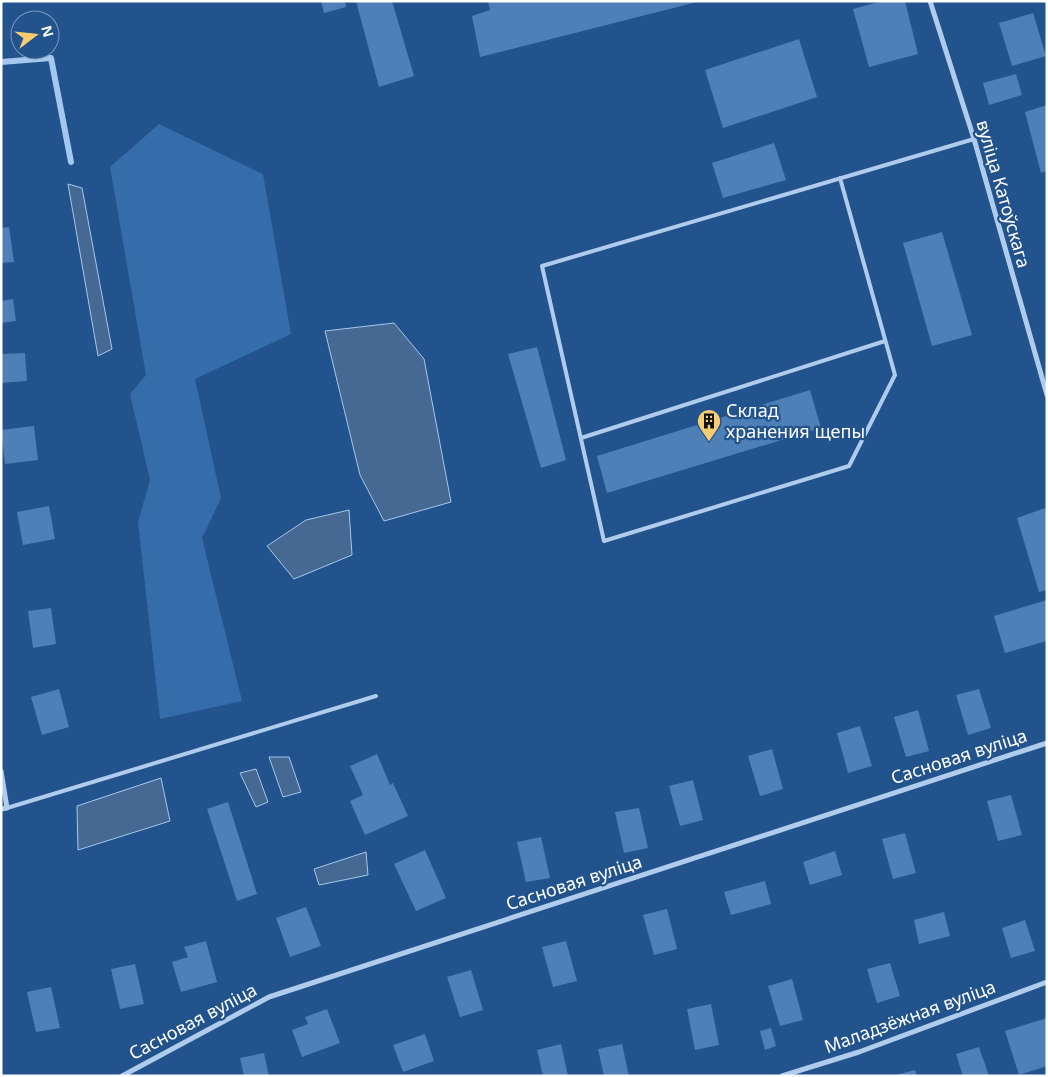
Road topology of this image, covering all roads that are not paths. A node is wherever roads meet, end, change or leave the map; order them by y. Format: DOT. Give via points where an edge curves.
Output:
graph roads {
  1 [pos="930,1"];
  2 [pos="974,139"];
  3 [pos="840,178"];
  4 [pos="885,341"];
  5 [pos="1047,395"];
  6 [pos="581,438"];
  7 [pos="376,696"];
  8 [pos="1047,743"];
  9 [pos="1,771"];
  10 [pos="4,808"];
  11 [pos="1047,982"];
  12 [pos="122,1076"];
  13 [pos="782,1076"];
  1 -- 2 [label="street, вуліца Катоўскага"];
  2 -- 3 [label="lane"];
  2 -- 5 [label="street, вуліца Катоўскага"];
  3 -- 4 [label="lane"];
  3 -- 6 [label="lane" via="542,266"];
  4 -- 6 [label="lane"];
  4 -- 6 [label="lane" via="894,375 849,466 604,541"];
  7 -- 10 [label="lane"];
  8 -- 12 [label="street, Сасновая вуліца" via="269,997"];
  9 -- 10 [label="street"];
  11 -- 13 [label="street, Маладзёжная вуліца" via="860,1052"];
}
